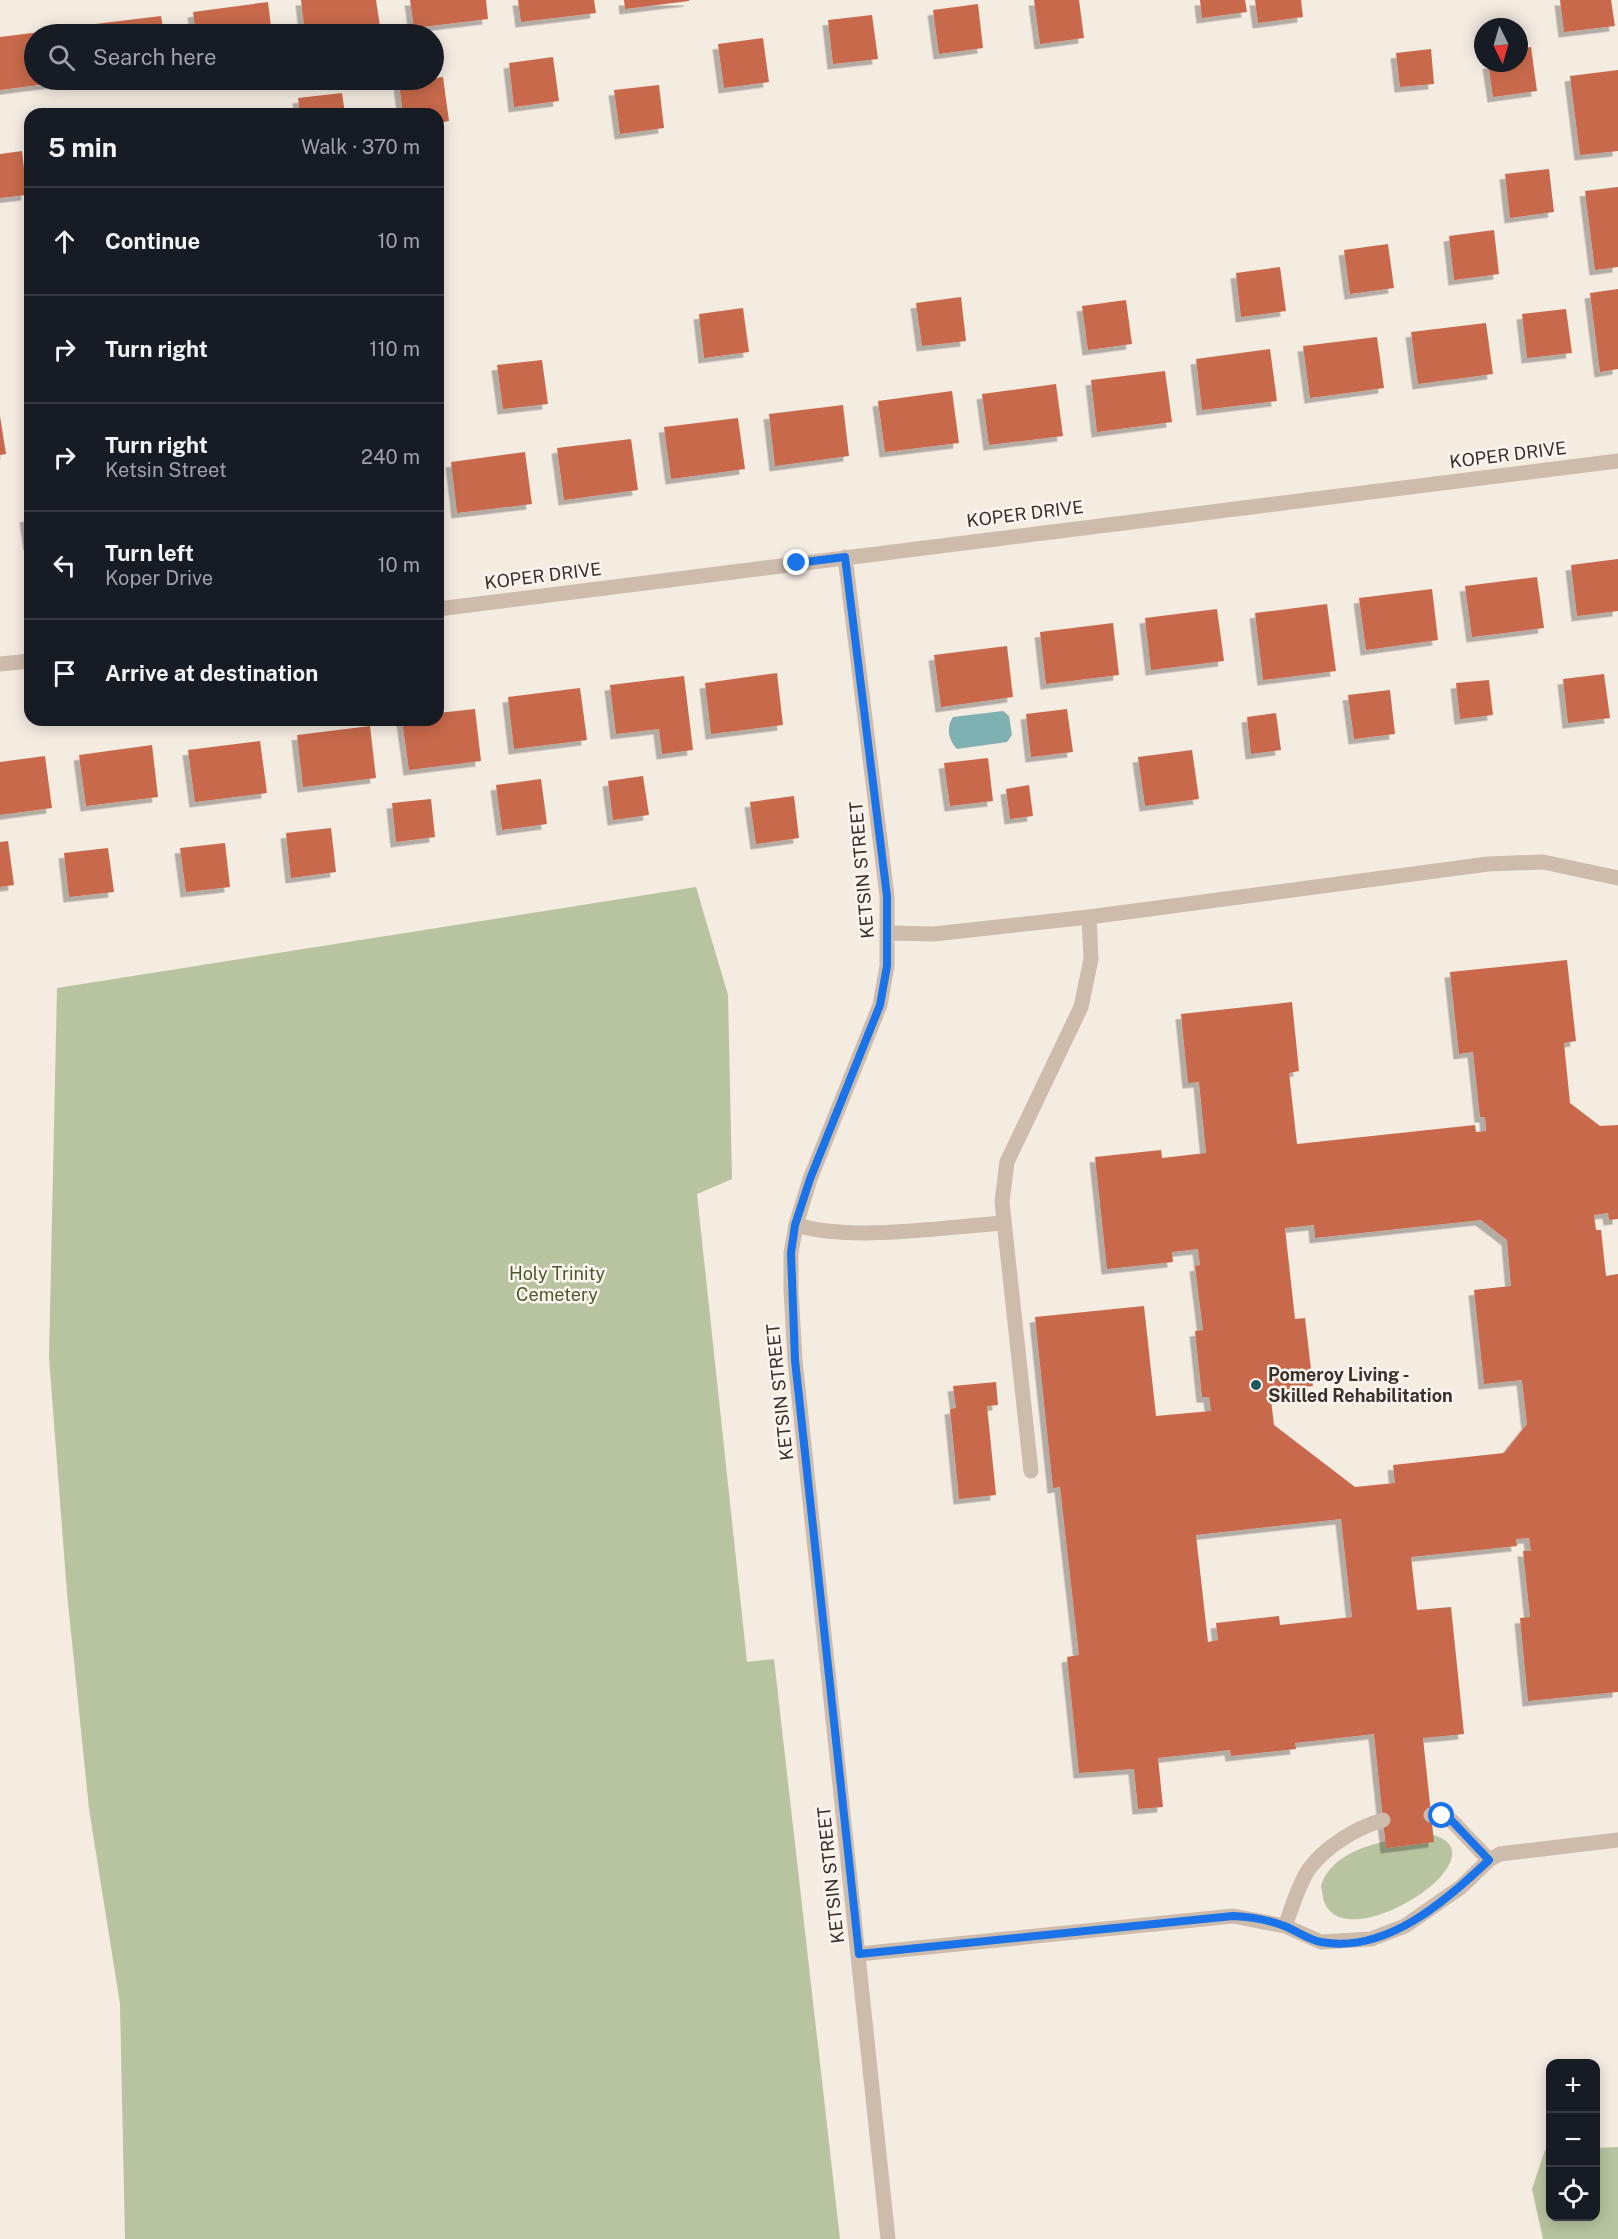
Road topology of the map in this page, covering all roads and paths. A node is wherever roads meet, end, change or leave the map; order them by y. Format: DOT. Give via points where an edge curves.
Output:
graph roads {
  1 [pos="1618,461"];
  2 [pos="845,557"];
  3 [pos="444,608"];
  4 [pos="24,662"];
  5 [pos="0,664"];
  6 [pos="1618,878"];
  7 [pos="1089,917"];
  8 [pos="889,933"];
  9 [pos="1004,1223"];
  10 [pos="795,1225"];
  11 [pos="1031,1471"];
  12 [pos="1431,1815"];
  13 [pos="1383,1820"];
  14 [pos="1618,1840"];
  15 [pos="1489,1860"];
  16 [pos="1285,1926"];
  17 [pos="859,1954"];
  18 [pos="888,2239"];
  1 -- 2 [label="street, KOPER DRIVE"];
  2 -- 3 [label="street, KOPER DRIVE"];
  2 -- 8 [label="street, KETSIN STREET"];
  4 -- 5 [label="street"];
  6 -- 7 [label="street" via="1543,862 1488,864"];
  7 -- 8 [label="street" via="934,934"];
  7 -- 9 [label="street" via="1091,959 1081,1007 1007,1162 1002,1182"];
  8 -- 10 [label="street, KETSIN STREET" via="880,1005"];
  9 -- 10 [label="street" via="848,1233 820,1232"];
  9 -- 11 [label="street"];
  10 -- 17 [label="street, KETSIN STREET" via="790,1290 795,1360"];
  12 -- 15 [label="street" via="1452,1821"];
  13 -- 16 [label="street" via="1350,1835 1308,1870"];
  14 -- 15 [label="street" via="1509,1851"];
  15 -- 16 [label="street" via="1461,1887 1405,1926 1371,1939 1322,1942"];
  16 -- 17 [label="street" via="1233,1916"];
  17 -- 18 [label="street, KETSIN STREET"];
}
